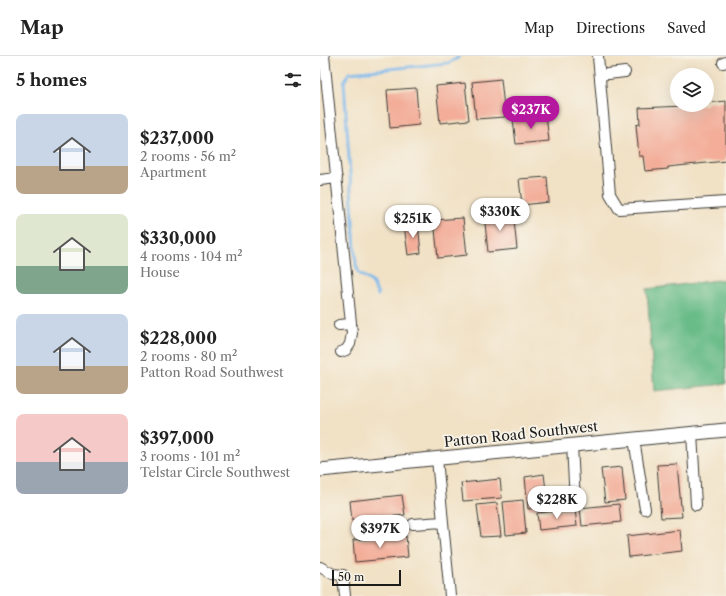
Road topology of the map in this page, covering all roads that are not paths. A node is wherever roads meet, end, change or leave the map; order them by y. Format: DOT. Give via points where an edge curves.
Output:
graph roads {
  1 [pos="320,56"];
  2 [pos="324,56"];
  3 [pos="598,56"];
  4 [pos="625,72"];
  5 [pos="600,75"];
  6 [pos="337,178"];
  7 [pos="320,180"];
  8 [pos="726,202"];
  9 [pos="351,324"];
  10 [pos="339,325"];
  11 [pos="341,352"];
  12 [pos="726,430"];
  13 [pos="692,433"];
  14 [pos="634,439"];
  15 [pos="572,445"];
  16 [pos="437,458"];
  17 [pos="320,470"];
  18 [pos="575,502"];
  19 [pos="696,506"];
  20 [pos="645,509"];
  21 [pos="443,522"];
  22 [pos="413,524"];
  23 [pos="320,567"];
  24 [pos="345,596"];
  25 [pos="450,596"];
  1 -- 2 [label="street"];
  2 -- 6 [label="street"];
  3 -- 5 [label="street"];
  4 -- 5 [label="street"];
  5 -- 8 [label="street" via="610,194 619,209"];
  6 -- 7 [label="street"];
  6 -- 9 [label="street"];
  9 -- 10 [label="street"];
  9 -- 11 [label="street" via="350,344"];
  12 -- 13 [label="main road, Patton Road Southwest"];
  13 -- 14 [label="main road, Patton Road Southwest"];
  13 -- 19 [label="street"];
  14 -- 15 [label="main road, Patton Road Southwest"];
  14 -- 20 [label="street"];
  15 -- 16 [label="main road, Patton Road Southwest"];
  15 -- 18 [label="street"];
  16 -- 17 [label="main road, Patton Road Southwest"];
  16 -- 21 [label="street"];
  21 -- 22 [label="street"];
  21 -- 25 [label="street"];
  23 -- 24 [label="street" via="343,576"];
}
